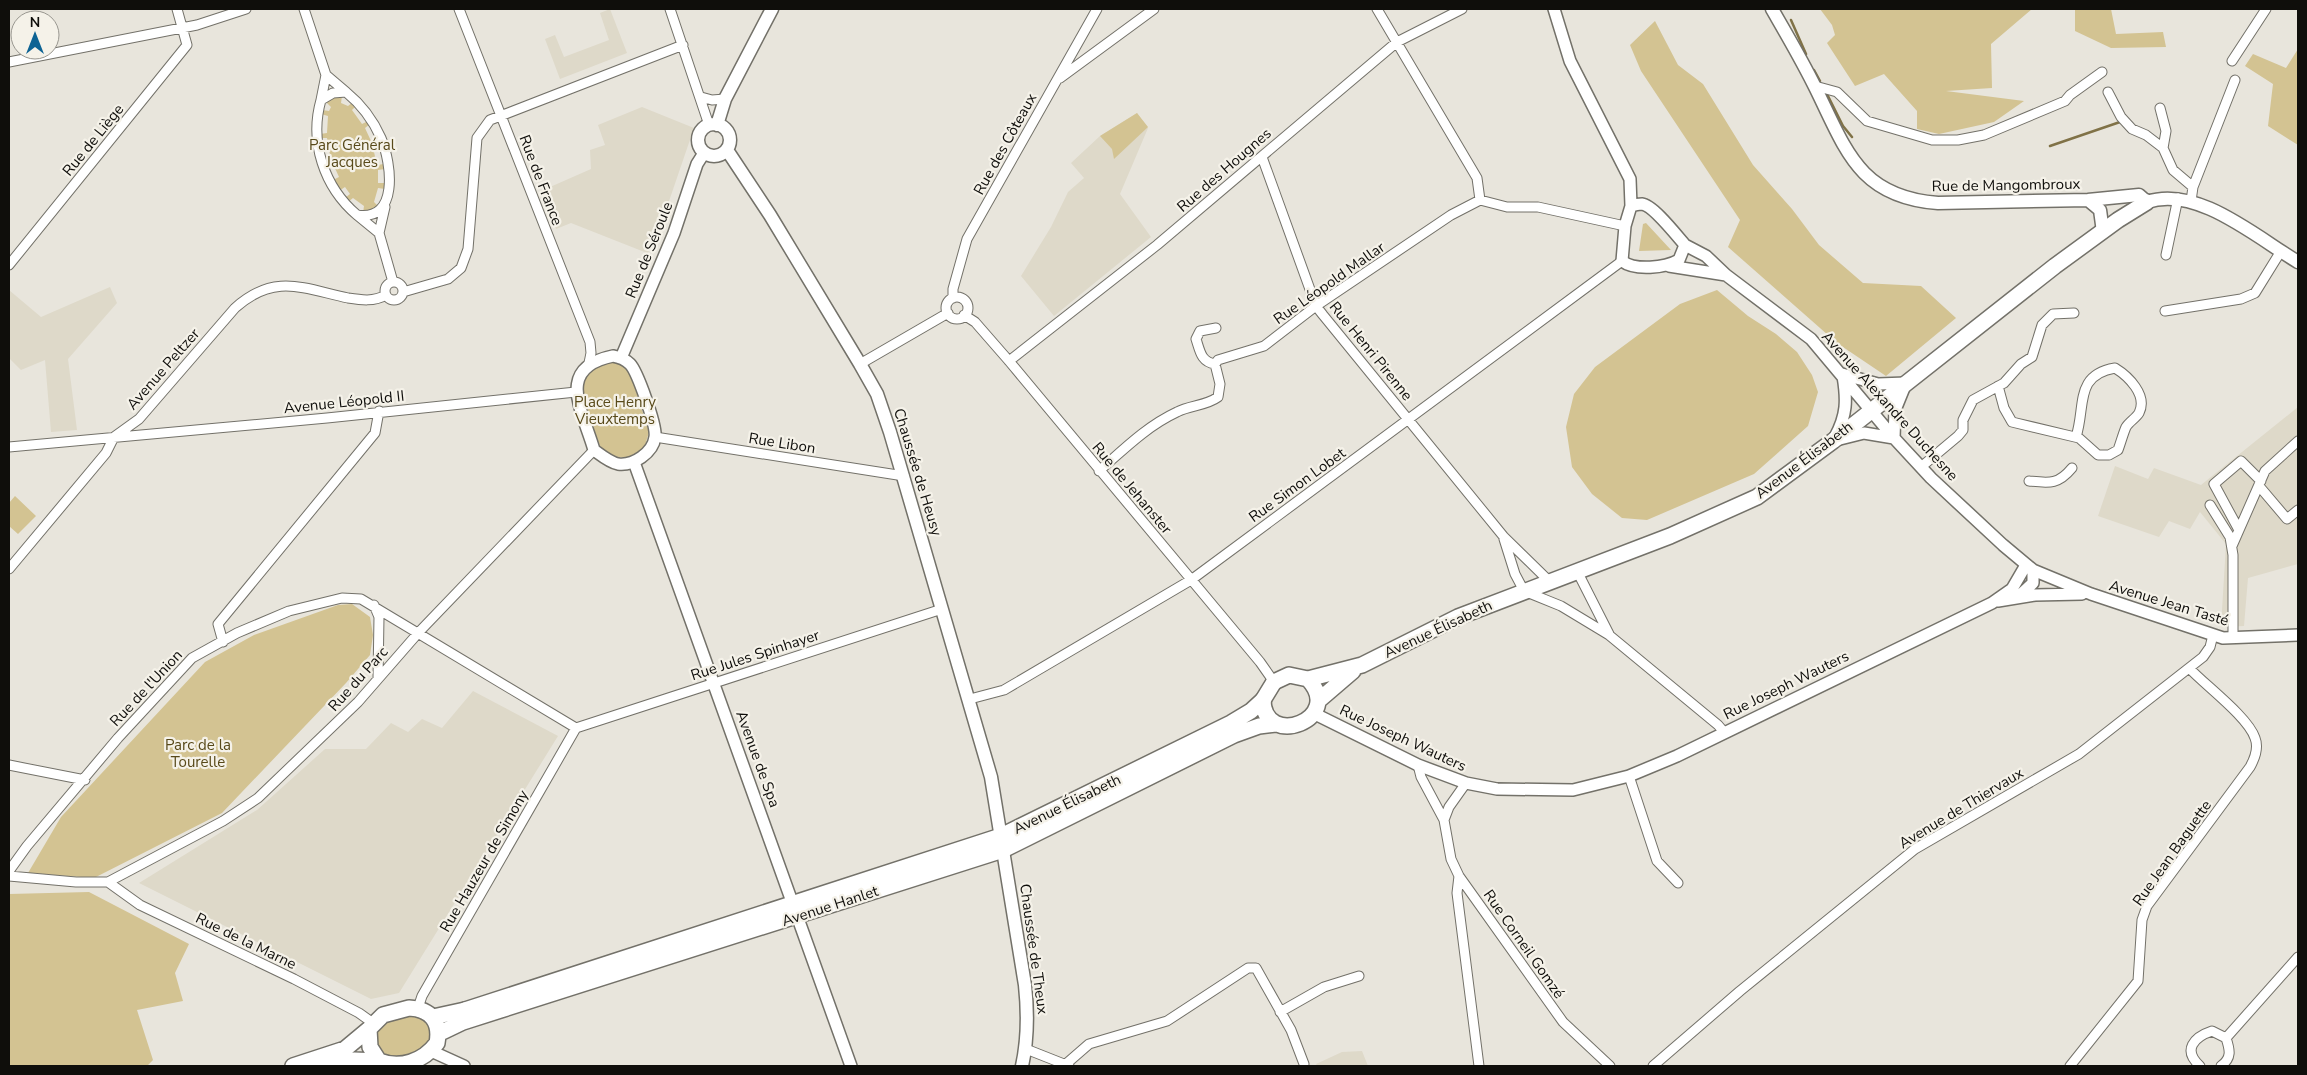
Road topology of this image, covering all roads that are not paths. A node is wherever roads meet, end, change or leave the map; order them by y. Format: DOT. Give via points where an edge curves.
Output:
graph roads {
  1 [pos="178,9"];
  2 [pos="246,9"];
  3 [pos="304,9"];
  4 [pos="459,9"];
  5 [pos="670,9"];
  6 [pos="772,9"];
  7 [pos="1097,9"];
  8 [pos="1154,9"];
  9 [pos="1377,9"];
  10 [pos="1462,9"];
  11 [pos="1554,9"];
  12 [pos="1772,9"];
  13 [pos="2266,9"];
  14 [pos="182,28"];
  15 [pos="1397,42"];
  16 [pos="684,45"];
  17 [pos="9,62"];
  18 [pos="2232,62"];
  19 [pos="2102,72"];
  20 [pos="326,75"];
  21 [pos="2235,80"];
  22 [pos="1056,81"];
  23 [pos="1815,86"];
  24 [pos="346,92"];
  25 [pos="2108,92"];
  26 [pos="701,97"];
  27 [pos="725,99"];
  28 [pos="321,100"];
  29 [pos="2160,108"];
  30 [pos="500,116"];
  31 [pos="714,125"];
  32 [pos="2163,148"];
  33 [pos="728,150"];
  34 [pos="704,153"];
  35 [pos="1262,157"];
  36 [pos="2193,187"];
  37 [pos="2178,198"];
  38 [pos="1480,200"];
  39 [pos="2088,200"];
  40 [pos="2147,202"];
  41 [pos="2191,202"];
  42 [pos="385,206"];
  43 [pos="1630,206"];
  44 [pos="357,215"];
  45 [pos="1625,226"];
  46 [pos="2103,232"];
  47 [pos="379,233"];
  48 [pos="1685,245"];
  49 [pos="2280,251"];
  50 [pos="2166,255"];
  51 [pos="1622,261"];
  52 [pos="2298,262"];
  53 [pos="9,265"];
  54 [pos="1669,266"];
  55 [pos="1726,275"];
  56 [pos="393,282"];
  57 [pos="403,292"];
  58 [pos="953,294"];
  59 [pos="386,295"];
  60 [pos="1316,306"];
  61 [pos="2164,311"];
  62 [pos="948,313"];
  63 [pos="2074,313"];
  64 [pos="964,315"];
  65 [pos="1216,328"];
  66 [pos="621,358"];
  67 [pos="1009,361"];
  68 [pos="589,363"];
  69 [pos="860,364"];
  70 [pos="1215,364"];
  71 [pos="1842,374"];
  72 [pos="1906,383"];
  73 [pos="1998,386"];
  74 [pos="576,392"];
  75 [pos="1871,410"];
  76 [pos="380,411"];
  77 [pos="1408,419"];
  78 [pos="114,437"];
  79 [pos="655,437"];
  80 [pos="2076,437"];
  81 [pos="1894,438"];
  82 [pos="1833,441"];
  83 [pos="2298,441"];
  84 [pos="9,447"];
  85 [pos="594,450"];
  86 [pos="634,462"];
  87 [pos="2072,468"];
  88 [pos="1923,469"];
  89 [pos="1098,471"];
  90 [pos="904,476"];
  91 [pos="2028,481"];
  92 [pos="2260,483"];
  93 [pos="2210,505"];
  94 [pos="2298,510"];
  95 [pos="2239,530"];
  96 [pos="1504,537"];
  97 [pos="2232,546"];
  98 [pos="2030,568"];
  99 [pos="9,569"];
  100 [pos="1577,571"];
  101 [pos="1191,580"];
  102 [pos="1549,581"];
  103 [pos="1524,591"];
  104 [pos="2091,594"];
  105 [pos="2018,596"];
  106 [pos="1992,603"];
  107 [pos="374,605"];
  108 [pos="942,609"];
  109 [pos="1956,619"];
  110 [pos="419,632"];
  111 [pos="1609,635"];
  112 [pos="2213,635"];
  113 [pos="2298,635"];
  114 [pos="2234,638"];
  115 [pos="223,642"];
  116 [pos="1362,664"];
  117 [pos="2189,668"];
  118 [pos="378,678"];
  119 [pos="1308,679"];
  120 [pos="1274,682"];
  121 [pos="714,683"];
  122 [pos="970,699"];
  123 [pos="1263,700"];
  124 [pos="1316,707"];
  125 [pos="1276,724"];
  126 [pos="576,728"];
  127 [pos="1724,732"];
  128 [pos="1418,764"];
  129 [pos="9,765"];
  130 [pos="1628,776"];
  131 [pos="85,780"];
  132 [pos="1466,783"];
  133 [pos="1444,820"];
  134 [pos="1002,843"];
  135 [pos="9,871"];
  136 [pos="9,876"];
  137 [pos="1459,876"];
  138 [pos="108,882"];
  139 [pos="1678,882"];
  140 [pos="796,909"];
  141 [pos="2298,957"];
  142 [pos="1359,976"];
  143 [pos="418,1008"];
  144 [pos="1280,1012"];
  145 [pos="433,1017"];
  146 [pos="371,1026"];
  147 [pos="438,1034"];
  148 [pos="2226,1038"];
  149 [pos="1026,1049"];
  150 [pos="431,1051"];
  151 [pos="379,1061"];
  152 [pos="1304,1064"];
  153 [pos="1067,1065"];
  154 [pos="293,1066"];
  155 [pos="326,1066"];
  156 [pos="464,1066"];
  157 [pos="852,1066"];
  158 [pos="1022,1066"];
  159 [pos="1479,1066"];
  160 [pos="1610,1066"];
  161 [pos="1654,1066"];
  162 [pos="2070,1066"];
  163 [pos="2199,1066"];
  164 [pos="2220,1066"];
  1 -- 14 [label="street"];
  2 -- 14 [label="street"];
  3 -- 20 [label="street"];
  4 -- 30 [label="street, Rue de France"];
  5 -- 16 [label="street"];
  6 -- 27 [label="main road"];
  7 -- 22 [label="street, Rue des Côteaux"];
  8 -- 22 [label="street"];
  9 -- 15 [label="street"];
  10 -- 15 [label="street, Rue des Hougnes"];
  11 -- 43 [label="street" via="1570,60 1630,179"];
  12 -- 23 [label="main road, Rue de Mangombroux"];
  13 -- 18 [label="street"];
  14 -- 17 [label="street"];
  14 -- 53 [label="street, Rue de Liège" via="187,45 182,52"];
  15 -- 35 [label="street, Rue des Hougnes"];
  15 -- 38 [label="street" via="1477,178"];
  16 -- 26 [label="street"];
  16 -- 30 [label="street"];
  19 -- 23 [label="street" via="2065,101 1984,135 1958,140 1932,140 1867,121 1836,92"];
  20 -- 24 [label="street"];
  20 -- 28 [label="street"];
  21 -- 36 [label="street"];
  22 -- 58 [label="street, Rue des Côteaux" via="967,239"];
  23 -- 39 [label="main road, Rue de Mangombroux" via="1845,150 1857,167 1870,179 1902,196 1938,203"];
  24 -- 28 [label="street" via="333,93"];
  24 -- 42 [label="street" via="366,112 382,140 388,167"];
  25 -- 32 [label="street" via="2132,130 2146,135"];
  26 -- 27 [label="street"];
  26 -- 31 [label="street"];
  27 -- 31 [label="main road"];
  28 -- 44 [label="street" via="316,126 319,154 334,189"];
  29 -- 32 [label="street" via="2166,131"];
  30 -- 57 [label="street" via="485,124 477,138 468,249 461,268 448,278"];
  30 -- 68 [label="street, Rue de France" via="590,342"];
  31 -- 33 [label="main road" via="729,134"];
  31 -- 34 [label="main road" via="702,130 698,139"];
  32 -- 36 [label="street" via="2173,170"];
  33 -- 34 [label="main road" via="715,156"];
  33 -- 69 [label="main road, Chaussée de Heusy"];
  34 -- 66 [label="street, Rue de Séroule"];
  35 -- 60 [label="street, Rue Henri Pirenne"];
  35 -- 67 [label="street, Rue des Hougnes"];
  36 -- 41 [label="street"];
  37 -- 40 [label="main road, Rue de Mangombroux"];
  37 -- 41 [label="main road, Rue de Mangombroux"];
  37 -- 50 [label="street"];
  38 -- 45 [label="street" via="1507,207 1538,207"];
  38 -- 60 [label="street, Rue Léopold Mallar" via="1451,215"];
  39 -- 40 [label="main road, Rue de Mangombroux" via="2139,195"];
  39 -- 46 [label="main road" via="2101,213"];
  40 -- 46 [label="main road, Avenue Élisabeth"];
  41 -- 49 [label="main road, Rue de Mangombroux" via="2220,214"];
  42 -- 44 [label="street" via="372,215"];
  42 -- 47 [label="street"];
  43 -- 45 [label="street"];
  43 -- 48 [label="street" via="1643,204 1654,210"];
  44 -- 47 [label="street"];
  45 -- 51 [label="street"];
  46 -- 72 [label="main road, Avenue Élisabeth"];
  47 -- 56 [label="street"];
  48 -- 54 [label="street" via="1679,260"];
  48 -- 55 [label="street, Avenue Alexandre Duchesne" via="1706,256"];
  49 -- 52 [label="main road, Rue de Mangombroux"];
  49 -- 61 [label="street" via="2255,293 2241,299"];
  51 -- 54 [label="street, Avenue Alexandre Duchesne" via="1629,266"];
  51 -- 77 [label="street, Rue Simon Lobet"];
  54 -- 55 [label="street, Avenue Alexandre Duchesne"];
  55 -- 71 [label="street, Avenue Alexandre Duchesne" via="1811,339"];
  56 -- 57 [label="street" via="401,285"];
  56 -- 59 [label="street" via="386,287"];
  57 -- 59 [label="street" via="395,300"];
  58 -- 62 [label="street" via="947,304"];
  58 -- 64 [label="street, Rue de Jehanster" via="965,302 968,310"];
  59 -- 78 [label="street, Avenue Peltzer" via="364,301 289,285 273,286 251,294 235,308 139,419"];
  60 -- 70 [label="street, Rue Léopold Mallar" via="1264,346 1222,357"];
  60 -- 77 [label="street, Rue Henri Pirenne"];
  62 -- 64 [label="street" via="957,319"];
  62 -- 69 [label="street"];
  63 -- 73 [label="street" via="2053,314 2042,325 2032,357"];
  64 -- 67 [label="street, Rue de Jehanster" via="975,322"];
  65 -- 70 [label="street" via="1200,332 1196,339 1201,356"];
  66 -- 68 [label="street" via="613,356"];
  66 -- 79 [label="street" via="636,372"];
  67 -- 89 [label="street, Rue de Jehanster"];
  68 -- 74 [label="street" via="580,373"];
  69 -- 90 [label="main road, Chaussée de Heusy" via="876,394"];
  70 -- 89 [label="street" via="1220,384 1218,398 1161,420"];
  71 -- 72 [label="street" via="1878,384"];
  71 -- 75 [label="street, Avenue Alexandre Duchesne"];
  71 -- 82 [label="street" via="1847,407 1844,421"];
  72 -- 75 [label="main road, Avenue Élisabeth"];
  72 -- 81 [label="street" via="1895,410"];
  73 -- 80 [label="street" via="2012,422"];
  73 -- 88 [label="street" via="1973,400 1963,420 1963,430"];
  74 -- 76 [label="street, Avenue Léopold II"];
  74 -- 85 [label="street"];
  75 -- 81 [label="street, Avenue Alexandre Duchesne"];
  75 -- 82 [label="main road, Avenue Élisabeth"];
  76 -- 78 [label="street, Avenue Léopold II"];
  76 -- 115 [label="street" via="375,432 218,624"];
  77 -- 96 [label="street, Rue Henri Pirenne"];
  77 -- 101 [label="street, Rue Simon Lobet"];
  78 -- 84 [label="street, Avenue Léopold II"];
  78 -- 99 [label="street, Avenue Peltzer" via="106,453"];
  79 -- 86 [label="street" via="648,451"];
  79 -- 90 [label="street, Rue Libon"];
  80 -- 80 [label="street" via="2083,412 2083,391 2090,379 2102,370 2115,368 2126,375 2136,387 2141,402 2139,413 2127,426 2118,450 2109,455 2098,455"];
  81 -- 82 [label="street" via="1864,433"];
  81 -- 88 [label="street, Avenue Alexandre Duchesne"];
  82 -- 100 [label="main road, Avenue Élisabeth" via="1758,497 1670,536"];
  83 -- 92 [label="street" via="2265,471"];
  85 -- 86 [label="street" via="618,464"];
  85 -- 110 [label="street, Rue du Parc"];
  86 -- 121 [label="street, Avenue de Spa"];
  87 -- 91 [label="street" via="2063,480 2049,483"];
  88 -- 98 [label="street, Avenue Alexandre Duchesne"];
  89 -- 101 [label="street, Rue de Jehanster"];
  90 -- 108 [label="main road, Chaussée de Heusy"];
  92 -- 94 [label="street" via="2287,519"];
  92 -- 95 [label="street"];
  92 -- 95 [label="street" via="2241,461 2214,484"];
  93 -- 97 [label="street" via="2225,525"];
  95 -- 97 [label="street"];
  96 -- 102 [label="street, Rue Henri Pirenne"];
  96 -- 103 [label="street, Rue Henri Pirenne" via="1515,574"];
  97 -- 114 [label="street"];
  98 -- 104 [label="street, Avenue Jean Tasté"];
  98 -- 105 [label="street" via="2033,582"];
  98 -- 106 [label="street, Avenue Jean Tasté" via="2012,589"];
  100 -- 102 [label="main road, Avenue Élisabeth"];
  100 -- 111 [label="street"];
  101 -- 120 [label="street, Rue de Jehanster"];
  101 -- 122 [label="street, Rue Simon Lobet" via="1004,690"];
  102 -- 103 [label="main road, Avenue Élisabeth"];
  103 -- 111 [label="street" via="1561,606"];
  103 -- 116 [label="main road, Avenue Élisabeth" via="1458,616"];
  104 -- 105 [label="street, Avenue Jean Tasté"];
  104 -- 112 [label="street, Avenue Jean Tasté"];
  105 -- 106 [label="street, Avenue Jean Tasté"];
  106 -- 109 [label="street, Avenue Jean Tasté"];
  107 -- 110 [label="street, Rue de l'Union"];
  107 -- 115 [label="street, Rue de l'Union" via="361,599 342,598 289,611"];
  107 -- 118 [label="street" via="379,617"];
  108 -- 121 [label="street, Rue Jules Spinhayer"];
  108 -- 122 [label="main road, Chaussée de Heusy"];
  109 -- 127 [label="street, Rue Joseph Wauters"];
  110 -- 118 [label="street, Rue du Parc"];
  110 -- 126 [label="street, Rue de l'Union"];
  111 -- 127 [label="street"];
  112 -- 114 [label="street, Avenue Jean Tasté"];
  112 -- 117 [label="street, Avenue de Thiervaux" via="2203,657"];
  113 -- 114 [label="street, Avenue Jean Tasté"];
  115 -- 131 [label="street, Rue de l'Union" via="192,658 148,704"];
  116 -- 119 [label="main road, Avenue Élisabeth"];
  116 -- 124 [label="main road, Avenue Élisabeth"];
  117 -- 161 [label="street, Avenue de Thiervaux" via="2079,754 1915,849 1740,991"];
  117 -- 162 [label="street, Rue Jean Baguette" via="2247,723 2256,738 2256,756 2147,906 2142,920 2138,982"];
  118 -- 138 [label="street, Rue du Parc" via="358,702 258,798 223,821"];
  119 -- 120 [label="main road" via="1290,675"];
  119 -- 124 [label="main road" via="1315,687"];
  120 -- 123 [label="main road"];
  121 -- 126 [label="street, Rue Jules Spinhayer"];
  121 -- 140 [label="street, Avenue de Spa"];
  122 -- 134 [label="main road, Chaussée de Heusy" via="991,777"];
  123 -- 125 [label="main road" via="1265,712"];
  123 -- 134 [label="main road, Avenue Élisabeth" via="1231,723"];
  124 -- 125 [label="main road" via="1302,724"];
  124 -- 128 [label="street, Rue Joseph Wauters"];
  125 -- 134 [label="main road, Avenue Hanlet" via="1259,726"];
  126 -- 143 [label="street, Rue Hauzeur de Simony"];
  127 -- 130 [label="street, Rue Joseph Wauters"];
  128 -- 132 [label="street, Rue Joseph Wauters"];
  128 -- 133 [label="street, Rue Corneil Gomzé" via="1421,777"];
  129 -- 131 [label="street"];
  130 -- 132 [label="street, Rue Joseph Wauters" via="1574,790 1497,789"];
  130 -- 139 [label="street" via="1657,861"];
  131 -- 135 [label="street, Rue de l'Union"];
  132 -- 133 [label="street"];
  133 -- 137 [label="street, Rue Corneil Gomzé"];
  134 -- 140 [label="main road, Avenue Hanlet"];
  134 -- 149 [label="main road, Chaussée de Theux" via="1025,986 1028,1014"];
  136 -- 138 [label="street"];
  137 -- 159 [label="street" via="1457,893"];
  137 -- 160 [label="street, Rue Corneil Gomzé" via="1563,1022"];
  138 -- 146 [label="street, Rue de la Marne" via="140,905 359,1013"];
  140 -- 145 [label="main road, Avenue Hanlet"];
  140 -- 147 [label="main road, Avenue Hanlet" via="463,1022"];
  140 -- 157 [label="street, Avenue de Spa"];
  141 -- 148 [label="street"];
  142 -- 144 [label="street" via="1324,987"];
  143 -- 145 [label="main road"];
  143 -- 146 [label="main road" via="391,1012"];
  144 -- 152 [label="street"];
  144 -- 153 [label="street" via="1256,968 1248,968 1168,1021 1089,1044"];
  145 -- 147 [label="main road"];
  146 -- 151 [label="main road" via="370,1047"];
  146 -- 154 [label="main road" via="345,1050"];
  147 -- 150 [label="main road" via="437,1043"];
  148 -- 163 [label="street" via="2212,1031 2199,1035 2193,1043 2192,1052"];
  148 -- 164 [label="street" via="2230,1050 2227,1062"];
  149 -- 153 [label="street"];
  149 -- 158 [label="main road, Chaussée de Theux"];
  150 -- 151 [label="main road" via="403,1064"];
  150 -- 156 [label="street"];
  151 -- 155 [label="main road" via="354,1060"];
}
